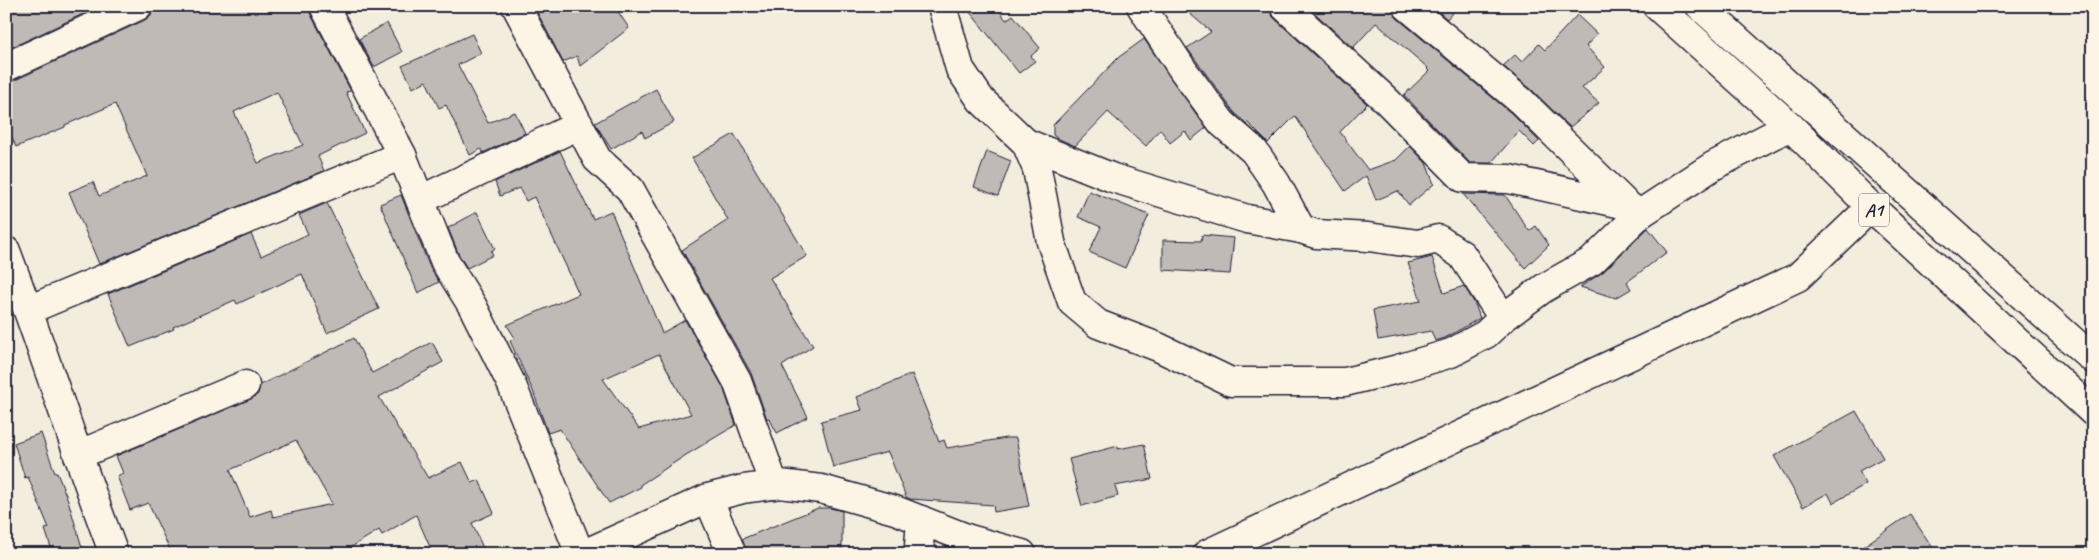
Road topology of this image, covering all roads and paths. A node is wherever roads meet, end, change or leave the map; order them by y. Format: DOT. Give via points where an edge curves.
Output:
graph roads {
  1 [pos="138,6"];
  2 [pos="324,6"];
  3 [pos="516,6"];
  4 [pos="942,6"];
  5 [pos="1141,6"];
  6 [pos="1284,6"];
  7 [pos="1407,6"];
  8 [pos="1657,6"];
  9 [pos="1700,6"];
  10 [pos="6,67"];
  11 [pos="579,125"];
  12 [pos="1790,126"];
  13 [pos="1026,143"];
  14 [pos="402,155"];
  15 [pos="420,200"];
  16 [pos="1871,207"];
  17 [pos="1633,209"];
  18 [pos="1301,229"];
  19 [pos="6,251"];
  20 [pos="28,310"];
  21 [pos="1503,318"];
  22 [pos="2093,359"];
  23 [pos="245,384"];
  24 [pos="2093,412"];
  25 [pos="78,455"];
  26 [pos="774,485"];
  27 [pos="708,498"];
  28 [pos="921,520"];
  29 [pos="114,554"];
  30 [pos="580,554"];
  31 [pos="584,554"];
  32 [pos="732,554"];
  33 [pos="922,554"];
  34 [pos="1022,554"];
  35 [pos="1207,554"];
  1 -- 10 [label="main road"];
  2 -- 14 [label="main road"];
  3 -- 11 [label="main road"];
  4 -- 13 [label="main road" via="960,69 980,100"];
  5 -- 18 [label="main road" via="1222,123 1254,151"];
  6 -- 17 [label="main road" via="1386,100 1463,178 1509,179"];
  7 -- 17 [label="main road" via="1521,100"];
  8 -- 12 [label="main road, A1"];
  9 -- 22 [label="main road, A1"];
  11 -- 15 [label="main road"];
  11 -- 26 [label="main road" via="598,159 630,189 736,381"];
  12 -- 16 [label="main road, A1"];
  12 -- 17 [label="main road"];
  13 -- 18 [label="main road" via="1113,178 1167,195 1247,220"];
  13 -- 21 [label="main road" via="1037,169 1051,242 1072,302 1098,324 1158,347 1232,382 1345,382 1380,374 1451,353 1486,334"];
  14 -- 15 [label="main road"];
  14 -- 20 [label="main road"];
  15 -- 30 [label="main road" via="445,262 473,307 511,383"];
  16 -- 24 [label="main road, A1"];
  16 -- 35 [label="main road" via="1798,276"];
  17 -- 21 [label="main road" via="1592,261 1544,288"];
  18 -- 21 [label="main road" via="1316,234 1418,244 1438,239 1462,255"];
  19 -- 20 [label="main road"];
  20 -- 25 [label="main road"];
  23 -- 25 [label="main road"];
  25 -- 29 [label="main road"];
  26 -- 27 [label="main road"];
  26 -- 28 [label="main road" via="821,489"];
  27 -- 31 [label="main road"];
  27 -- 32 [label="main road"];
  28 -- 33 [label="main road" via="919,546"];
  28 -- 34 [label="main road" via="969,539"];
}
